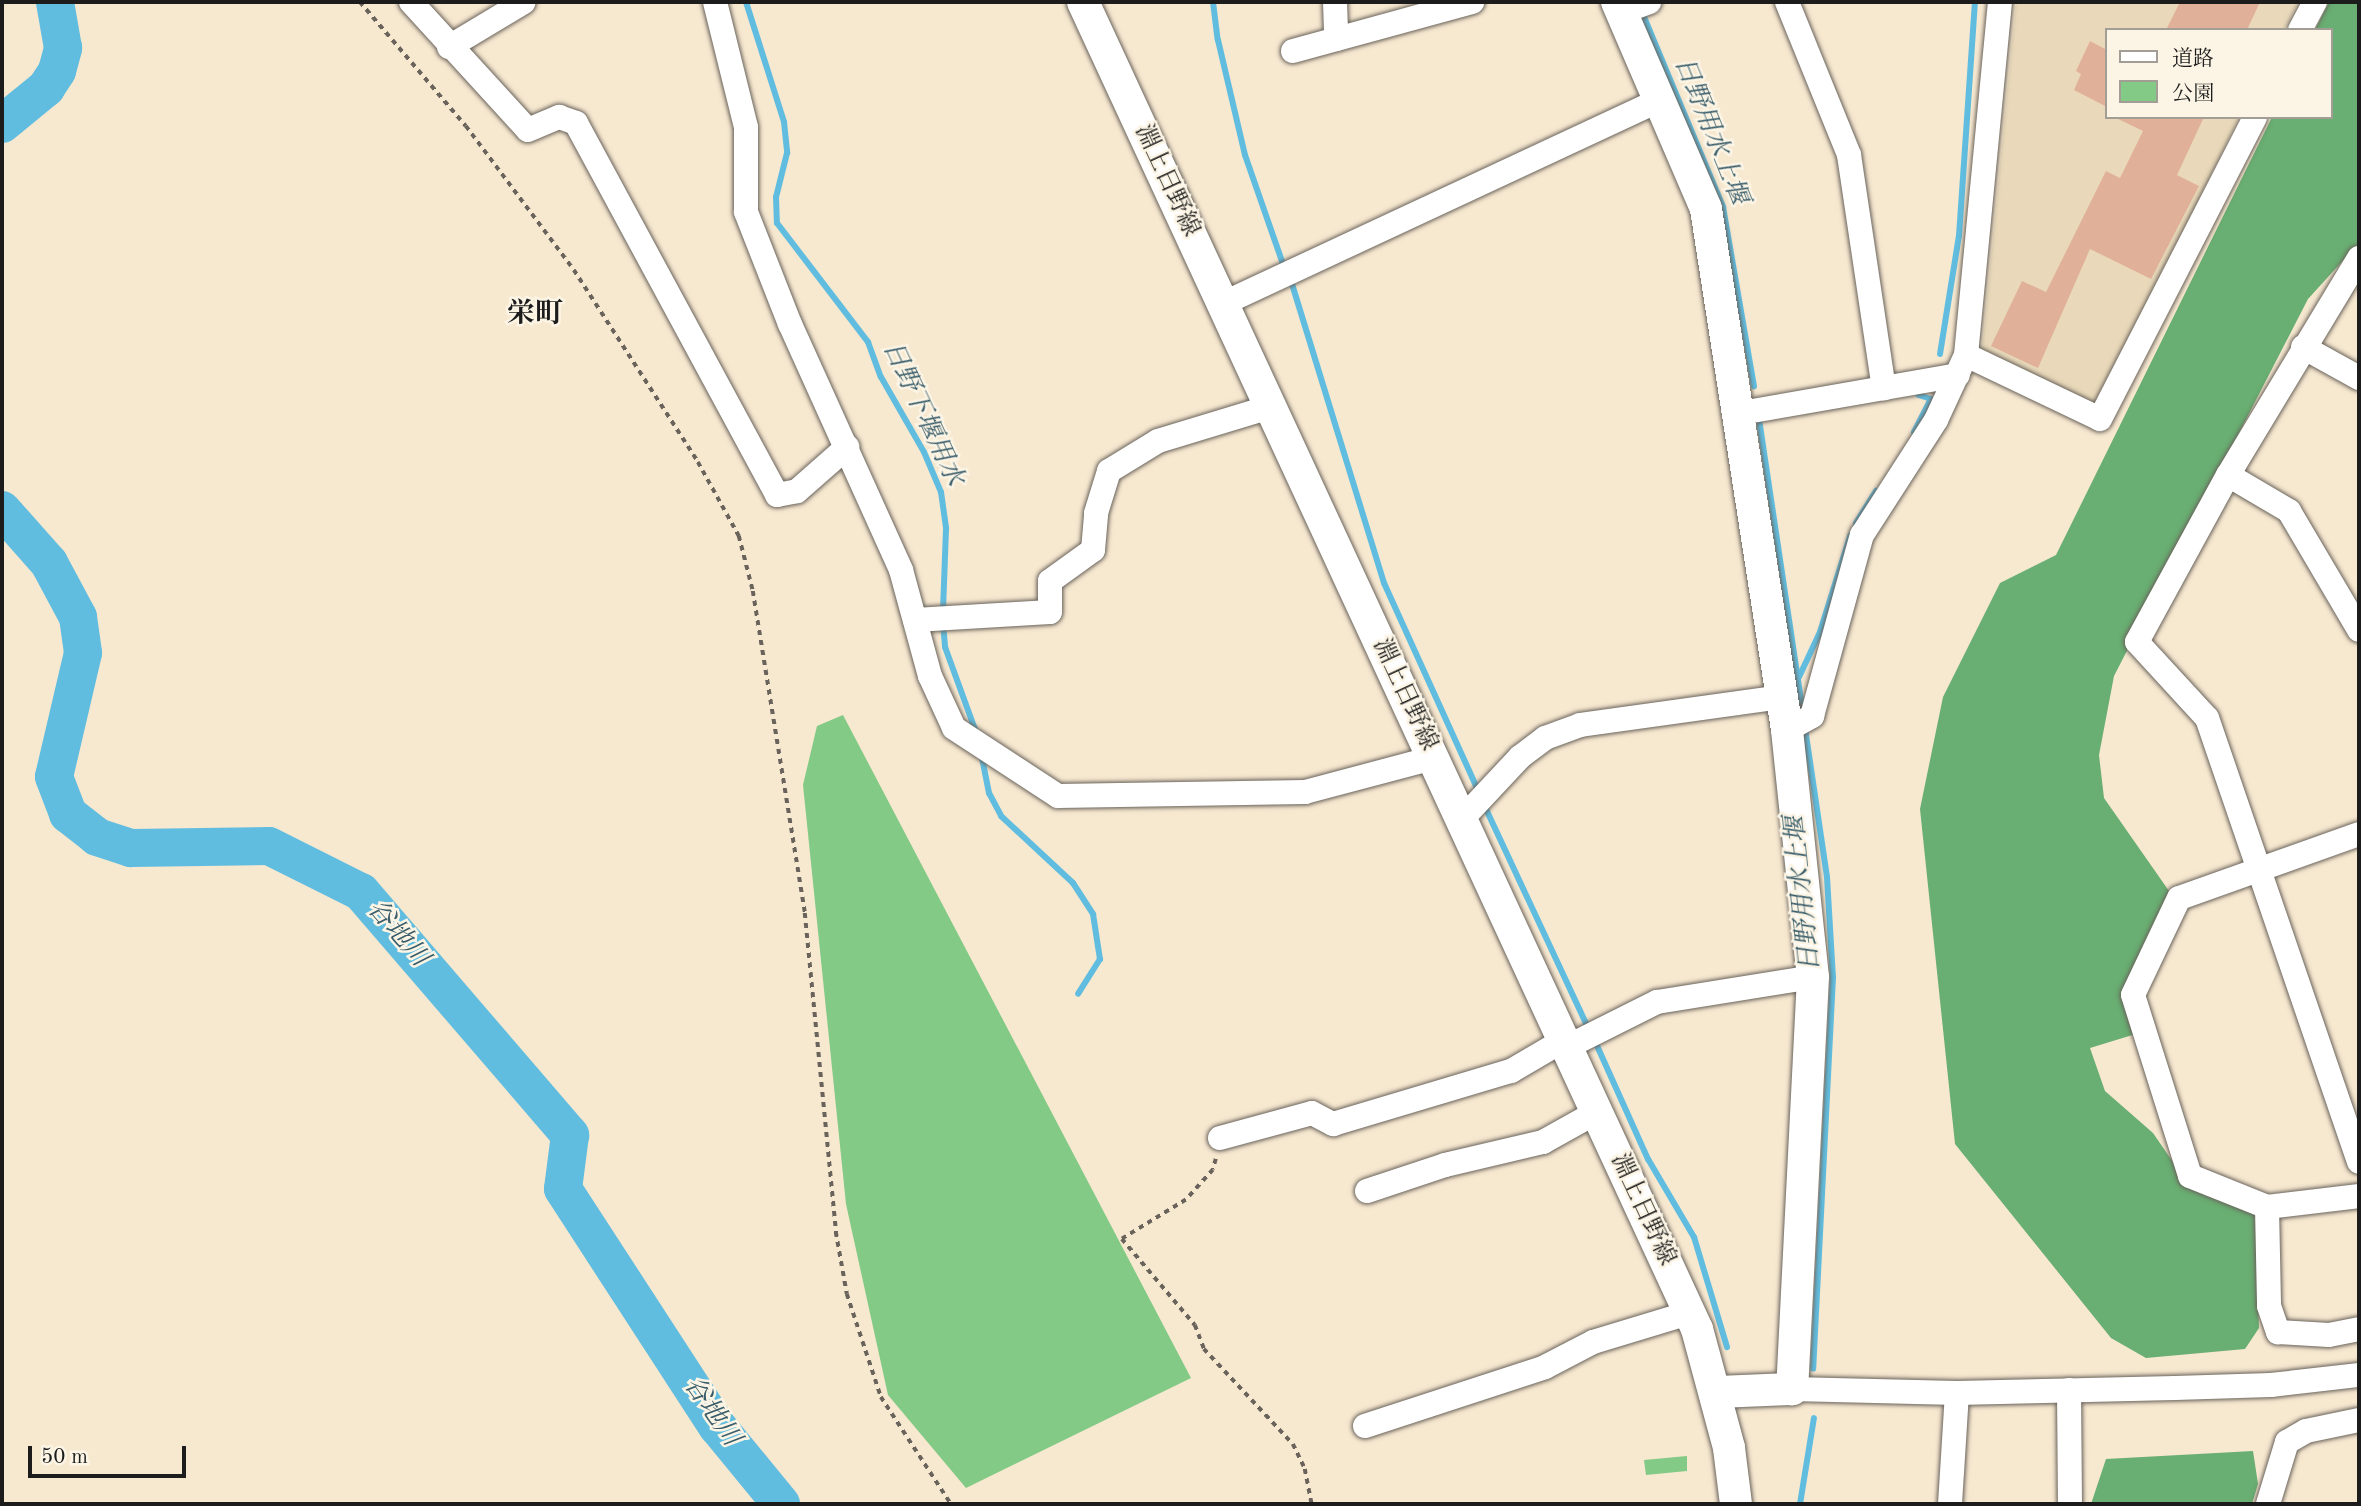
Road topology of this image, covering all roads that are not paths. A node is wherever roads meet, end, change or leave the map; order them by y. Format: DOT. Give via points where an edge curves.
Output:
graph roads {
  1 [pos="411,2"];
  2 [pos="524,2"];
  3 [pos="715,2"];
  4 [pos="1083,2"];
  5 [pos="1335,2"];
  6 [pos="1472,2"];
  7 [pos="1787,2"];
  8 [pos="2000,2"];
  9 [pos="2315,2"];
  10 [pos="1629,5"];
  11 [pos="2301,28"];
  12 [pos="1336,39"];
  13 [pos="449,47"];
  14 [pos="1293,51"];
  15 [pos="1661,100"];
  16 [pos="2254,119"];
  17 [pos="2359,258"];
  18 [pos="1222,304"];
  19 [pos="2303,347"];
  20 [pos="1962,365"];
  21 [pos="2359,378"];
  22 [pos="1884,388"];
  23 [pos="1270,407"];
  24 [pos="1741,413"];
  25 [pos="847,447"];
  26 [pos="2228,475"];
  27 [pos="934,618"];
  28 [pos="2359,630"];
  29 [pos="1783,697"];
  30 [pos="1787,730"];
  31 [pos="1433,758"];
  32 [pos="1462,819"];
  33 [pos="2359,834"];
  34 [pos="2259,870"];
  35 [pos="1813,977"];
  36 [pos="1565,1044"];
  37 [pos="1597,1112"];
  38 [pos="1220,1138"];
  39 [pos="2359,1162"];
  40 [pos="1367,1191"];
  41 [pos="2359,1196"];
  42 [pos="2267,1207"];
  43 [pos="1689,1313"];
  44 [pos="2359,1329"];
  45 [pos="2359,1375"];
  46 [pos="1792,1389"];
  47 [pos="2069,1390"];
  48 [pos="1716,1392"];
  49 [pos="1956,1393"];
  50 [pos="2359,1420"];
  51 [pos="1365,1426"];
  52 [pos="1736,1504"];
  53 [pos="1950,1504"];
  54 [pos="2070,1504"];
  55 [pos="2267,1504"];
  1 -- 13 [label="street"];
  2 -- 13 [label="street"];
  3 -- 25 [label="street" via="746,127 746,212 790,324"];
  4 -- 18 [label="main road, 淵上日野線"];
  5 -- 12 [label="street"];
  6 -- 12 [label="street"];
  7 -- 22 [label="street" via="1849,155"];
  8 -- 20 [label="street"];
  9 -- 11 [label="street"];
  10 -- 15 [label="main road"];
  12 -- 14 [label="street"];
  13 -- 25 [label="street" via="528,130 559,117 576,123 768,486 777,495 797,491"];
  15 -- 18 [label="street"];
  15 -- 24 [label="main road" via="1706,209"];
  16 -- 20 [label="street" via="2100,419"];
  17 -- 19 [label="street"];
  18 -- 23 [label="main road, 淵上日野線"];
  19 -- 21 [label="street"];
  19 -- 26 [label="street"];
  20 -- 22 [label="street"];
  20 -- 30 [label="street" via="1936,420 1862,535 1812,716"];
  22 -- 24 [label="street"];
  23 -- 27 [label="street" via="1158,442 1109,471 1096,513 1093,550 1050,581 1050,612"];
  23 -- 31 [label="main road, 淵上日野線"];
  24 -- 29 [label="main road"];
  25 -- 27 [label="street" via="901,570"];
  26 -- 28 [label="street" via="2289,511"];
  26 -- 34 [label="street" via="2137,642 2207,719"];
  27 -- 31 [label="street" via="930,676 954,728 1058,796 1305,792"];
  29 -- 30 [label="main road"];
  29 -- 32 [label="street" via="1580,725 1545,738 1520,757"];
  30 -- 35 [label="main road"];
  31 -- 32 [label="main road, 淵上日野線"];
  32 -- 36 [label="main road, 淵上日野線"];
  33 -- 34 [label="street"];
  34 -- 39 [label="street"];
  34 -- 42 [label="street" via="2179,898 2133,995 2190,1176"];
  35 -- 36 [label="street" via="1657,1002"];
  35 -- 46 [label="main road"];
  36 -- 37 [label="main road, 淵上日野線"];
  36 -- 38 [label="street" via="1511,1072 1334,1124 1312,1114"];
  37 -- 40 [label="street" via="1543,1142 1445,1165"];
  37 -- 43 [label="main road, 淵上日野線"];
  41 -- 42 [label="street"];
  42 -- 44 [label="street" via="2269,1306 2278,1332 2329,1335"];
  43 -- 48 [label="main road, 淵上日野線"];
  43 -- 51 [label="street" via="1593,1342 1545,1367"];
  45 -- 47 [label="street" via="2271,1385"];
  46 -- 48 [label="main road"];
  46 -- 49 [label="street"];
  47 -- 49 [label="street"];
  47 -- 54 [label="street"];
  48 -- 52 [label="main road, 淵上日野線"];
  49 -- 53 [label="street"];
  50 -- 55 [label="street" via="2306,1431 2287,1442"];
}
